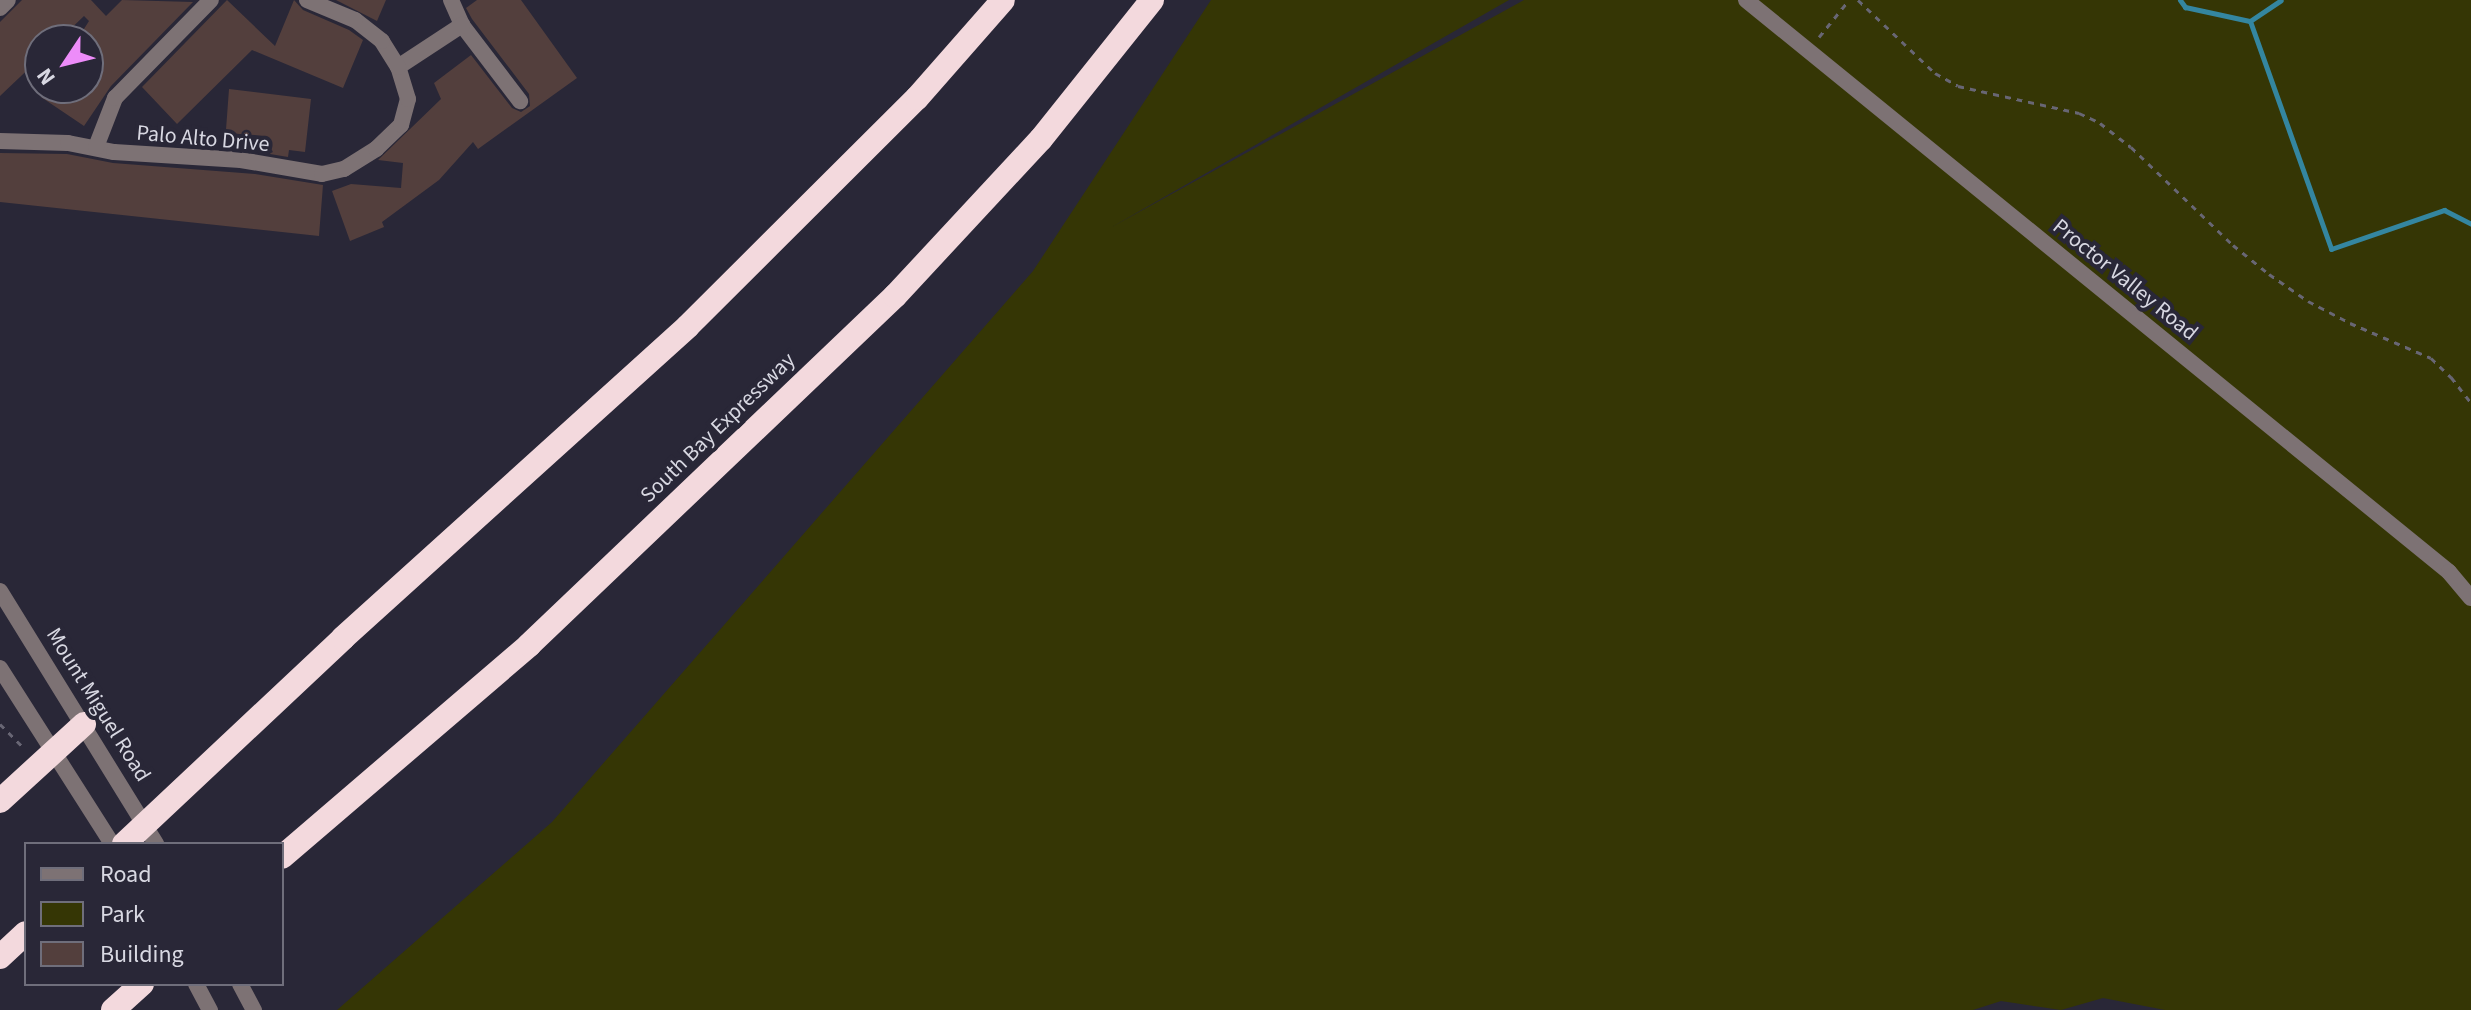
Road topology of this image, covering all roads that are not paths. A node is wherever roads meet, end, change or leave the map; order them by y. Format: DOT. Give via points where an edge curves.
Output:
graph roads {
  1 [pos="8,0"];
  2 [pos="211,0"];
  3 [pos="307,0"];
  4 [pos="451,0"];
  5 [pos="1003,0"];
  6 [pos="1152,0"];
  7 [pos="1746,0"];
  8 [pos="0,8"];
  9 [pos="462,25"];
  10 [pos="398,67"];
  11 [pos="520,101"];
  12 [pos="0,141"];
  13 [pos="96,147"];
  14 [pos="0,591"];
  15 [pos="2471,598"];
  16 [pos="0,668"];
  17 [pos="84,724"];
  18 [pos="52,752"];
  19 [pos="0,801"];
  20 [pos="111,842"];
  21 [pos="126,842"];
  22 [pos="155,842"];
  23 [pos="284,855"];
  24 [pos="24,935"];
  25 [pos="0,957"];
  26 [pos="140,986"];
  27 [pos="241,986"];
  28 [pos="113,1010"];
  29 [pos="254,1010"];
  1 -- 8 [label="street"];
  2 -- 13 [label="street" via="115,98"];
  3 -- 10 [label="street, Palo Alto Drive" via="370,30"];
  4 -- 9 [label="street"];
  5 -- 21 [label="highway" via="917,98 688,326"];
  6 -- 23 [label="highway, South Bay Expressway" via="1041,139 895,296 529,645"];
  7 -- 15 [label="street, Proctor Valley Road" via="2449,572"];
  9 -- 10 [label="street"];
  9 -- 11 [label="street"];
  10 -- 13 [label="street, Palo Alto Drive" via="408,99 401,125 344,169 322,174 241,160"];
  12 -- 13 [label="street, Palo Alto Drive"];
  14 -- 17 [label="street, Mount Miguel Road"];
  16 -- 18 [label="street"];
  17 -- 18 [label="highway"];
  17 -- 22 [label="street, Mount Miguel Road"];
  18 -- 19 [label="highway"];
  18 -- 20 [label="street"];
  24 -- 25 [label="highway"];
  26 -- 28 [label="highway"];
  27 -- 29 [label="street"];
}
